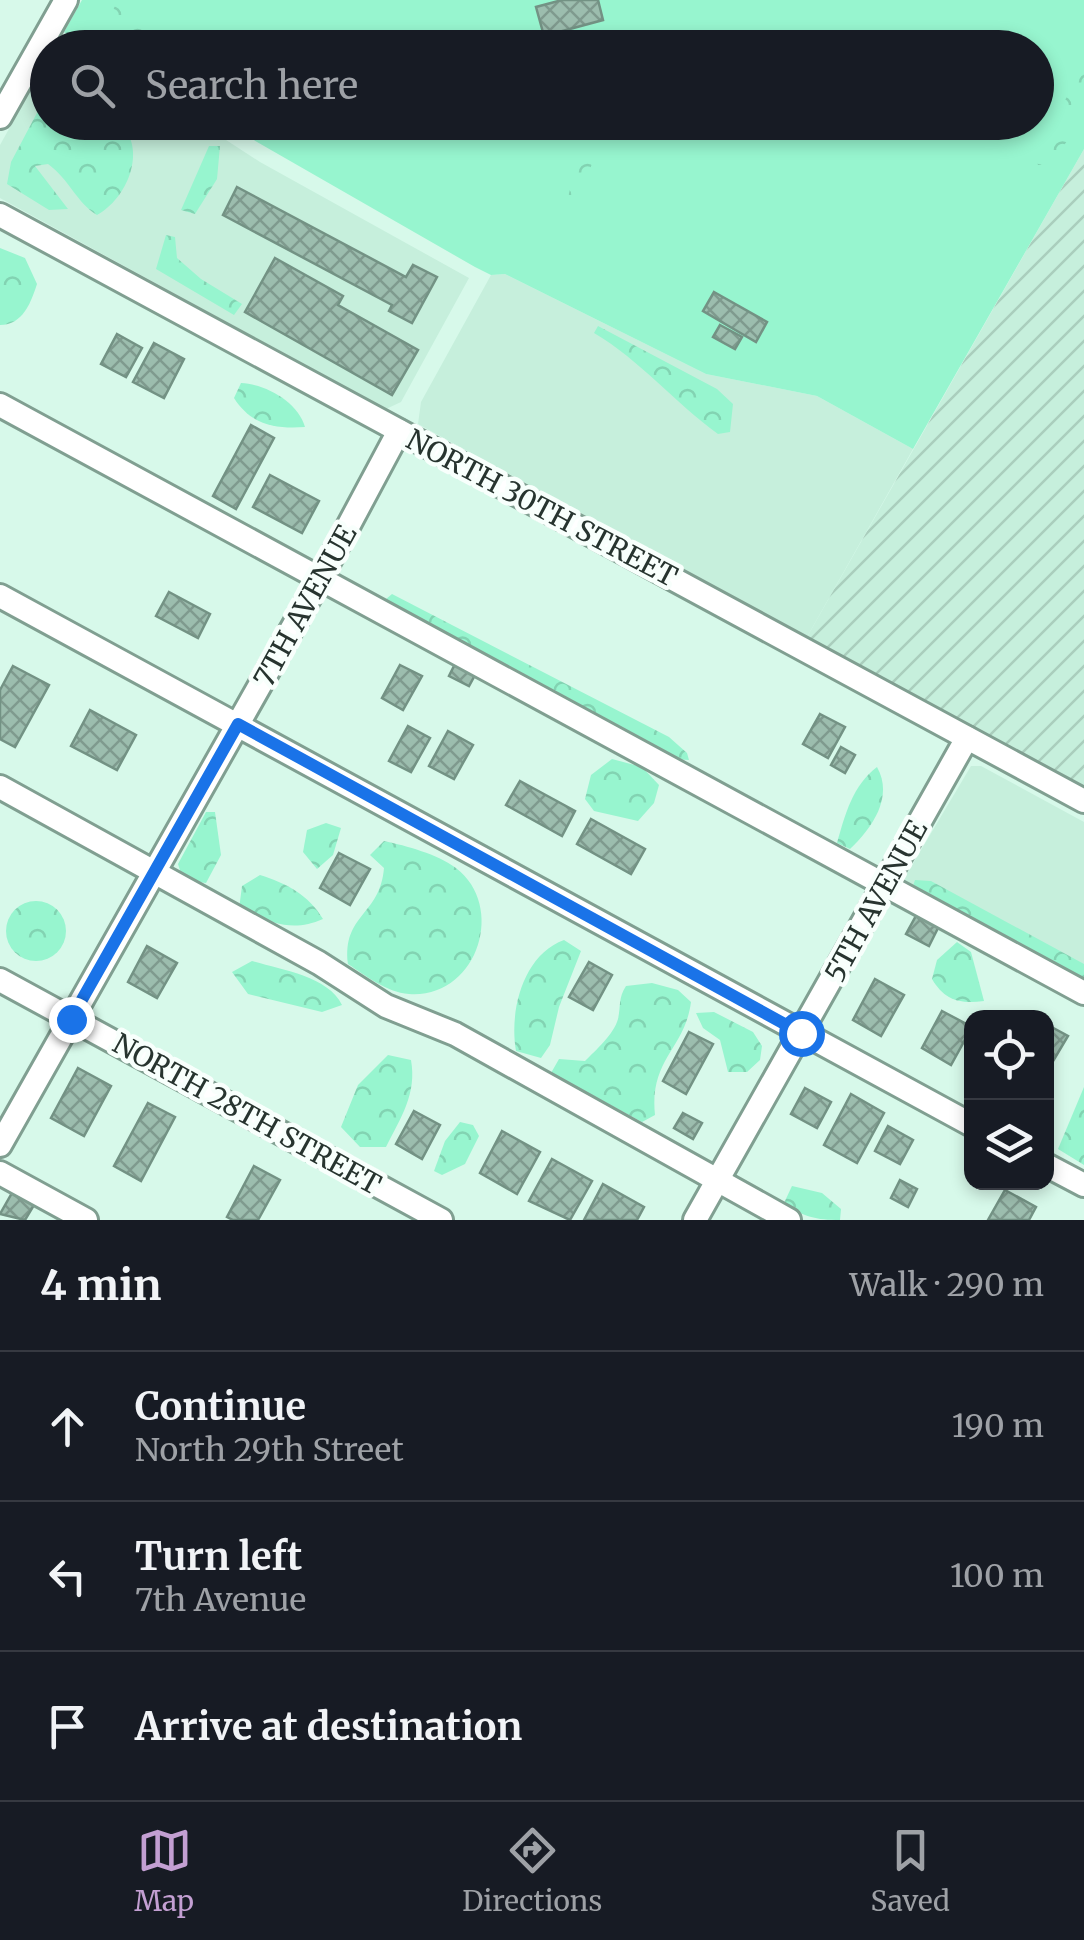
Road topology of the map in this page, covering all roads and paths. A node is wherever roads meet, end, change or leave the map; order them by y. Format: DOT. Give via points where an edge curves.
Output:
graph roads {
  1 [pos="57,3"];
  2 [pos="44,30"];
  3 [pos="30,57"];
  4 [pos="0,117"];
  5 [pos="0,215"];
  6 [pos="0,405"];
  7 [pos="398,430"];
  8 [pos="320,579"];
  9 [pos="0,596"];
  10 [pos="238,724"];
  11 [pos="968,738"];
  12 [pos="0,787"];
  13 [pos="1084,801"];
  14 [pos="154,874"];
  15 [pos="885,884"];
  16 [pos="0,980"];
  17 [pos="1084,993"];
  18 [pos="71,1019"];
  19 [pos="801,1033"];
  20 [pos="964,1120"];
  21 [pos="0,1144"];
  22 [pos="1054,1169"];
  23 [pos="0,1173"];
  24 [pos="718,1180"];
  25 [pos="1084,1186"];
  26 [pos="86,1220"];
  27 [pos="441,1220"];
  28 [pos="695,1220"];
  29 [pos="788,1220"];
  1 -- 2 [label="street"];
  3 -- 4 [label="street"];
  5 -- 7 [label="street, NORTH 30TH STREET"];
  6 -- 8 [label="street"];
  7 -- 8 [label="street, 7TH AVENUE"];
  7 -- 11 [label="street, NORTH 30TH STREET"];
  8 -- 10 [label="street, 7TH AVENUE"];
  8 -- 15 [label="street"];
  9 -- 10 [label="street"];
  10 -- 14 [label="street, 7TH AVENUE"];
  10 -- 19 [label="street"];
  11 -- 13 [label="street, NORTH 30TH STREET"];
  11 -- 15 [label="street, 5TH AVENUE"];
  12 -- 14 [label="street"];
  14 -- 18 [label="street, 7TH AVENUE"];
  14 -- 24 [label="street" via="319,962 386,1006 455,1034"];
  15 -- 17 [label="street"];
  15 -- 19 [label="street, 5TH AVENUE"];
  16 -- 18 [label="street, NORTH 28TH STREET"];
  18 -- 21 [label="street, 7TH AVENUE"];
  18 -- 27 [label="street, NORTH 28TH STREET"];
  19 -- 20 [label="street"];
  19 -- 24 [label="street, 5TH AVENUE"];
  22 -- 25 [label="street"];
  23 -- 26 [label="street"];
  24 -- 28 [label="street, 5TH AVENUE"];
  24 -- 29 [label="street"];
}
